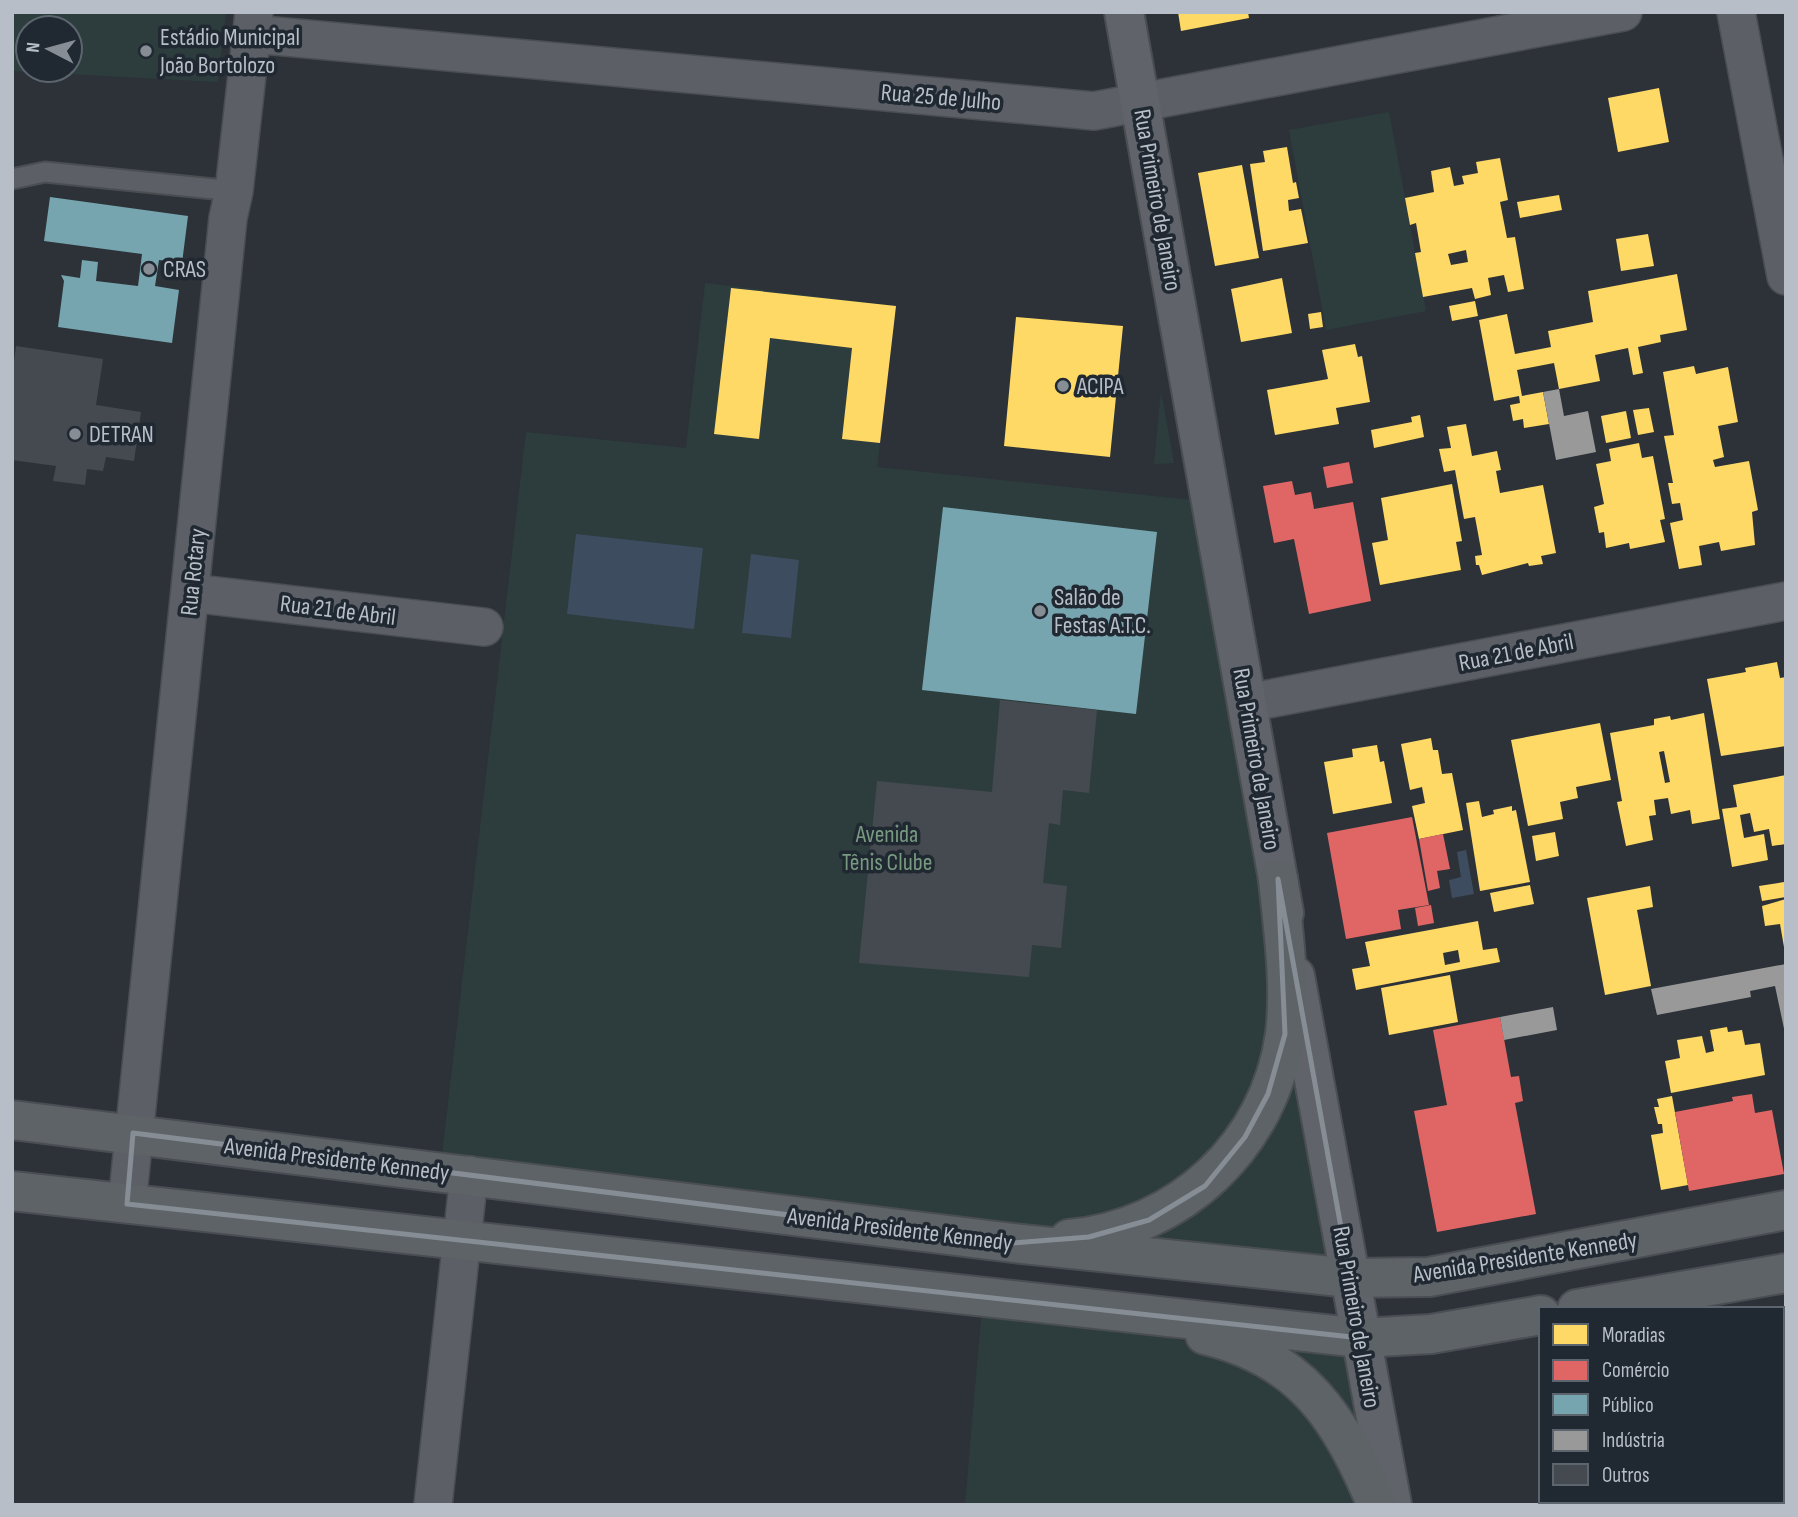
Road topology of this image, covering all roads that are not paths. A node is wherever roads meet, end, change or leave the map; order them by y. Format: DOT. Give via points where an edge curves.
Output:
graph roads {
  1 [pos="1124,12"];
  2 [pos="1623,12"];
  3 [pos="1736,12"];
  4 [pos="253,23"];
  5 [pos="1140,102"];
  6 [pos="12,179"];
  7 [pos="234,191"];
  8 [pos="1786,276"];
  9 [pos="191,593"];
  10 [pos="1786,601"];
  11 [pos="484,627"];
  12 [pos="1247,703"];
  13 [pos="1278,878"];
  14 [pos="12,1120"];
  15 [pos="133,1133"];
  16 [pos="469,1175"];
  17 [pos="12,1191"];
  18 [pos="127,1204"];
  19 [pos="1786,1210"];
  20 [pos="461,1240"];
  21 [pos="1013,1243"];
  22 [pos="1786,1273"];
  23 [pos="1350,1278"];
  24 [pos="1045,1303"];
  25 [pos="1589,1307"];
  26 [pos="1539,1315"];
  27 [pos="1361,1338"];
  28 [pos="433,1505"];
  29 [pos="1377,1505"];
  30 [pos="1392,1505"];
  1 -- 5 [label="street, Rua Primeiro de Janeiro"];
  2 -- 5 [label="street, Rua 25 de Julho"];
  3 -- 8 [label="street"];
  4 -- 5 [label="street, Rua 25 de Julho" via="1094,111"];
  4 -- 7 [label="street, Rua Rotary"];
  5 -- 12 [label="street, Rua Primeiro de Janeiro"];
  6 -- 7 [label="lane" via="45,172"];
  7 -- 9 [label="street, Rua Rotary"];
  9 -- 11 [label="street, Rua 21 de Abril"];
  9 -- 15 [label="street, Rua Rotary"];
  10 -- 12 [label="street, Rua 21 de Abril"];
  12 -- 13 [label="street, Rua Primeiro de Janeiro"];
  13 -- 21 [label="main road" via="1286,967 1285,1034 1268,1094 1245,1137 1205,1186 1149,1220 1089,1237"];
  13 -- 23 [label="street, Rua Primeiro de Janeiro"];
  14 -- 15 [label="main road, Avenida Presidente Kennedy"];
  15 -- 16 [label="main road, Avenida Presidente Kennedy"];
  15 -- 18 [label="street, Rua Rotary"];
  16 -- 20 [label="street"];
  16 -- 21 [label="main road, Avenida Presidente Kennedy"];
  17 -- 18 [label="main road"];
  18 -- 20 [label="main road"];
  19 -- 23 [label="main road, Avenida Presidente Kennedy" via="1429,1277"];
  20 -- 24 [label="main road"];
  20 -- 28 [label="street"];
  21 -- 23 [label="main road, Avenida Presidente Kennedy"];
  22 -- 25 [label="main road"];
  23 -- 27 [label="street, Rua Primeiro de Janeiro"];
  24 -- 27 [label="main road"];
  24 -- 29 [label="main road" via="1218,1338 1286,1371 1311,1391 1335,1420"];
  26 -- 27 [label="main road" via="1431,1334"];
  27 -- 30 [label="street, Rua Primeiro de Janeiro"];
}
